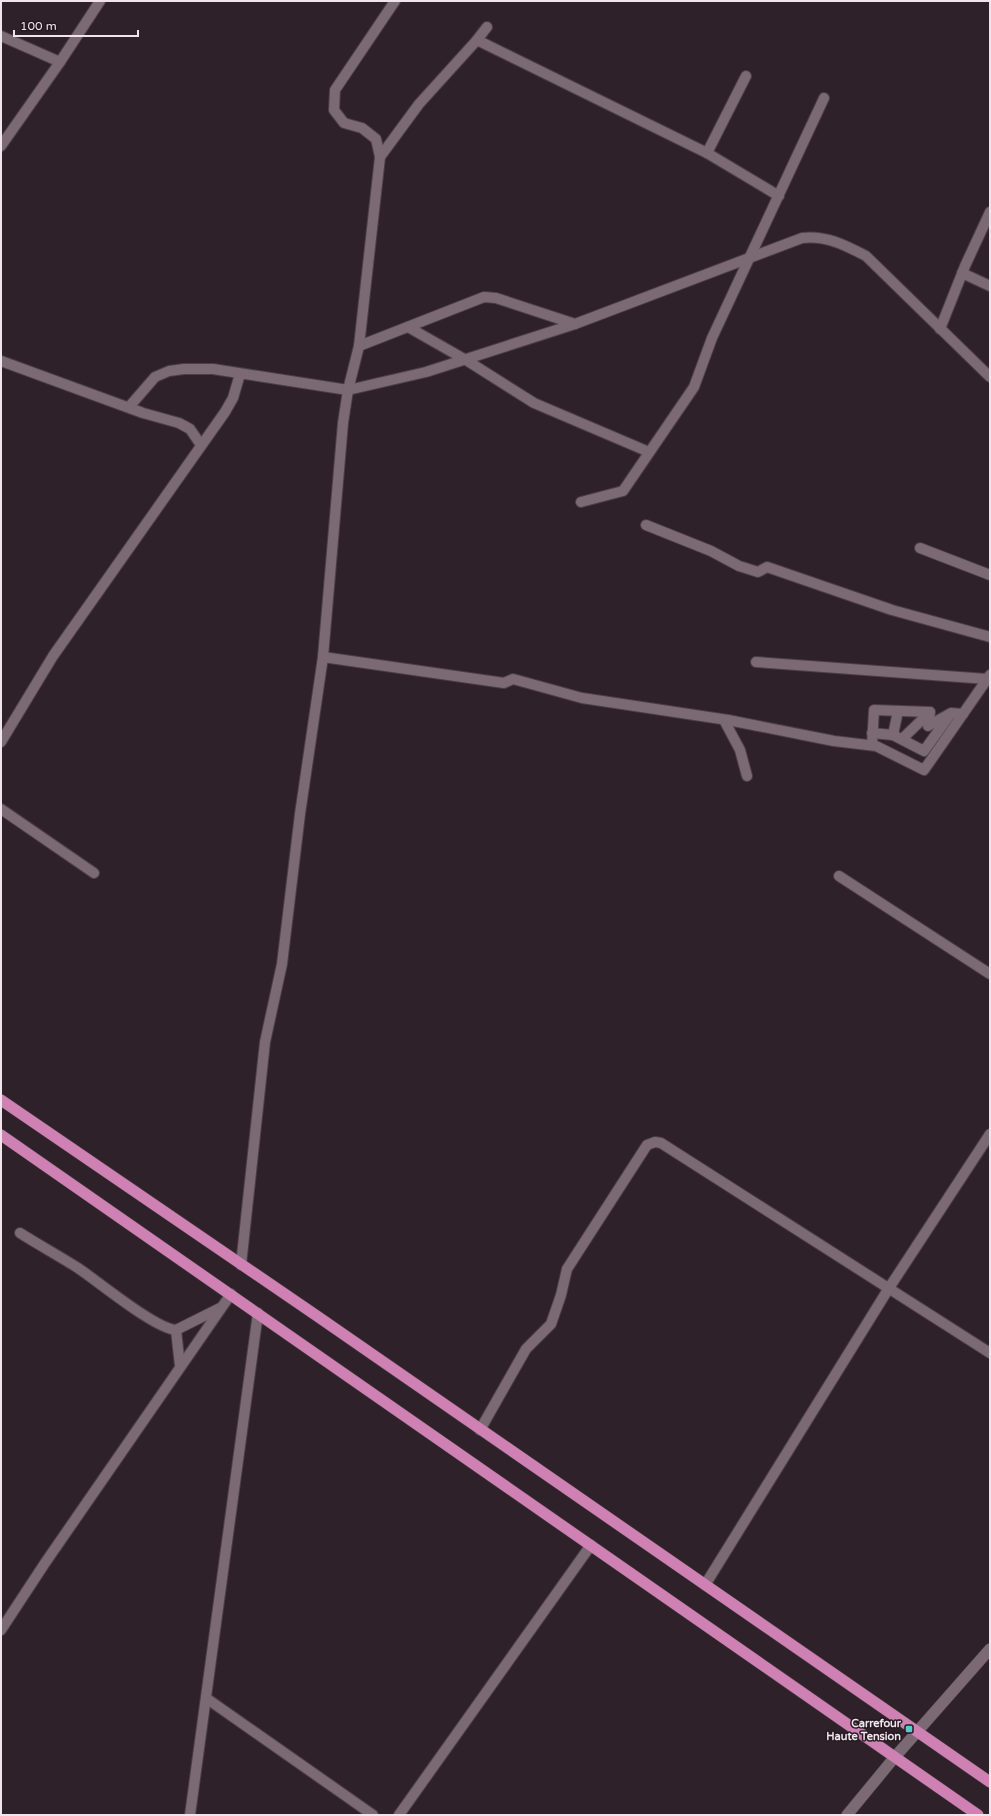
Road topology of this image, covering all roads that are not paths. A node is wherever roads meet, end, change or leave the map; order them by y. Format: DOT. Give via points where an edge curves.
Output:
graph roads {
  1 [pos="100,1"];
  2 [pos="395,1"];
  3 [pos="487,27"];
  4 [pos="1,36"];
  5 [pos="477,40"];
  6 [pos="60,62"];
  7 [pos="746,76"];
  8 [pos="824,98"];
  9 [pos="1,146"];
  10 [pos="708,153"];
  11 [pos="380,157"];
  12 [pos="779,196"];
  13 [pos="990,212"];
  14 [pos="750,258"];
  15 [pos="962,273"];
  16 [pos="990,286"];
  17 [pos="574,324"];
  18 [pos="408,327"];
  19 [pos="940,329"];
  20 [pos="359,346"];
  21 [pos="466,360"];
  22 [pos="1,361"];
  23 [pos="240,374"];
  24 [pos="990,377"];
  25 [pos="348,390"];
  26 [pos="129,407"];
  27 [pos="201,445"];
  28 [pos="649,452"];
  29 [pos="581,502"];
  30 [pos="646,525"];
  31 [pos="920,548"];
  32 [pos="990,575"];
  33 [pos="990,637"];
  34 [pos="324,657"];
  35 [pos="756,662"];
  36 [pos="989,677"];
  37 [pos="898,711"];
  38 [pos="930,712"];
  39 [pos="951,713"];
  40 [pos="963,714"];
  41 [pos="724,720"];
  42 [pos="872,733"];
  43 [pos="897,737"];
  44 [pos="1,742"];
  45 [pos="872,745"];
  46 [pos="747,776"];
  47 [pos="1,809"];
  48 [pos="94,873"];
  49 [pos="839,876"];
  50 [pos="990,974"];
  51 [pos="1,1100"];
  52 [pos="990,1134"];
  53 [pos="1,1135"];
  54 [pos="20,1234"];
  55 [pos="241,1265"];
  56 [pos="889,1288"];
  57 [pos="231,1294"];
  58 [pos="220,1308"];
  59 [pos="258,1313"];
  60 [pos="176,1330"];
  61 [pos="990,1353"];
  62 [pos="180,1366"];
  63 [pos="480,1430"];
  64 [pos="591,1546"];
  65 [pos="705,1585"];
  66 [pos="1,1630"];
  67 [pos="990,1649"];
  68 [pos="206,1698"];
  69 [pos="917,1732"];
  70 [pos="894,1758"];
  71 [pos="990,1782"];
  72 [pos="190,1815"];
  73 [pos="373,1815"];
  74 [pos="400,1815"];
  75 [pos="847,1815"];
  76 [pos="978,1815"];
  1 -- 6 [label="street"];
  2 -- 11 [label="street" via="335,90 334,110 344,123 362,128 376,139"];
  3 -- 5 [label="street"];
  4 -- 6 [label="street"];
  5 -- 10 [label="street"];
  5 -- 11 [label="street" via="418,104"];
  6 -- 9 [label="street"];
  7 -- 10 [label="street"];
  8 -- 12 [label="street"];
  10 -- 12 [label="street"];
  11 -- 20 [label="street"];
  12 -- 14 [label="street"];
  13 -- 15 [label="street"];
  14 -- 17 [label="street"];
  14 -- 19 [label="street" via="802,238 814,237 842,243 866,256"];
  14 -- 28 [label="street" via="712,338 694,387"];
  15 -- 16 [label="street"];
  15 -- 19 [label="street"];
  17 -- 18 [label="street" via="496,298 484,297"];
  17 -- 21 [label="street"];
  18 -- 20 [label="street"];
  18 -- 21 [label="street"];
  19 -- 24 [label="street"];
  20 -- 25 [label="street"];
  21 -- 25 [label="street"];
  21 -- 28 [label="street" via="534,403"];
  22 -- 26 [label="street"];
  23 -- 25 [label="street"];
  23 -- 26 [label="street" via="213,369 184,369 162,373 155,377"];
  23 -- 27 [label="street" via="233,398"];
  25 -- 34 [label="street" via="343,423"];
  26 -- 27 [label="street" via="143,414 179,423 190,429"];
  27 -- 44 [label="street" via="53,656"];
  28 -- 29 [label="street" via="623,491"];
  30 -- 33 [label="street" via="739,566 758,572 767,567 892,610"];
  31 -- 32 [label="street"];
  34 -- 41 [label="street" via="504,683 513,679 582,698"];
  34 -- 55 [label="street" via="300,814 282,964 265,1042"];
  35 -- 36 [label="street"];
  36 -- 40 [label="street"];
  37 -- 38 [label="street"];
  37 -- 42 [label="street" via="874,710"];
  37 -- 43 [label="street"];
  38 -- 39 [label="street" via="928,726"];
  38 -- 43 [label="street"];
  39 -- 40 [label="street"];
  39 -- 43 [label="street" via="924,751"];
  40 -- 45 [label="street" via="924,770"];
  41 -- 45 [label="street" via="834,741"];
  41 -- 46 [label="street" via="740,750"];
  42 -- 43 [label="street"];
  42 -- 45 [label="street"];
  47 -- 48 [label="street"];
  49 -- 50 [label="street"];
  51 -- 55 [label="highway"];
  52 -- 56 [label="street"];
  53 -- 57 [label="highway"];
  54 -- 60 [label="street" via="78,1268 154,1322"];
  55 -- 63 [label="highway"];
  56 -- 61 [label="street"];
  56 -- 63 [label="street" via="661,1143 655,1142 648,1146 567,1269 562,1295 551,1324 526,1349"];
  56 -- 65 [label="street"];
  57 -- 58 [label="street"];
  57 -- 59 [label="highway"];
  58 -- 60 [label="street"];
  58 -- 62 [label="street"];
  59 -- 64 [label="highway"];
  59 -- 68 [label="street"];
  60 -- 62 [label="street"];
  62 -- 66 [label="street"];
  63 -- 65 [label="highway"];
  64 -- 70 [label="highway"];
  64 -- 74 [label="street"];
  65 -- 69 [label="highway"];
  67 -- 69 [label="street"];
  68 -- 72 [label="street"];
  68 -- 73 [label="street"];
  69 -- 70 [label="street"];
  69 -- 71 [label="highway"];
  70 -- 75 [label="street"];
  70 -- 76 [label="highway"];
}
